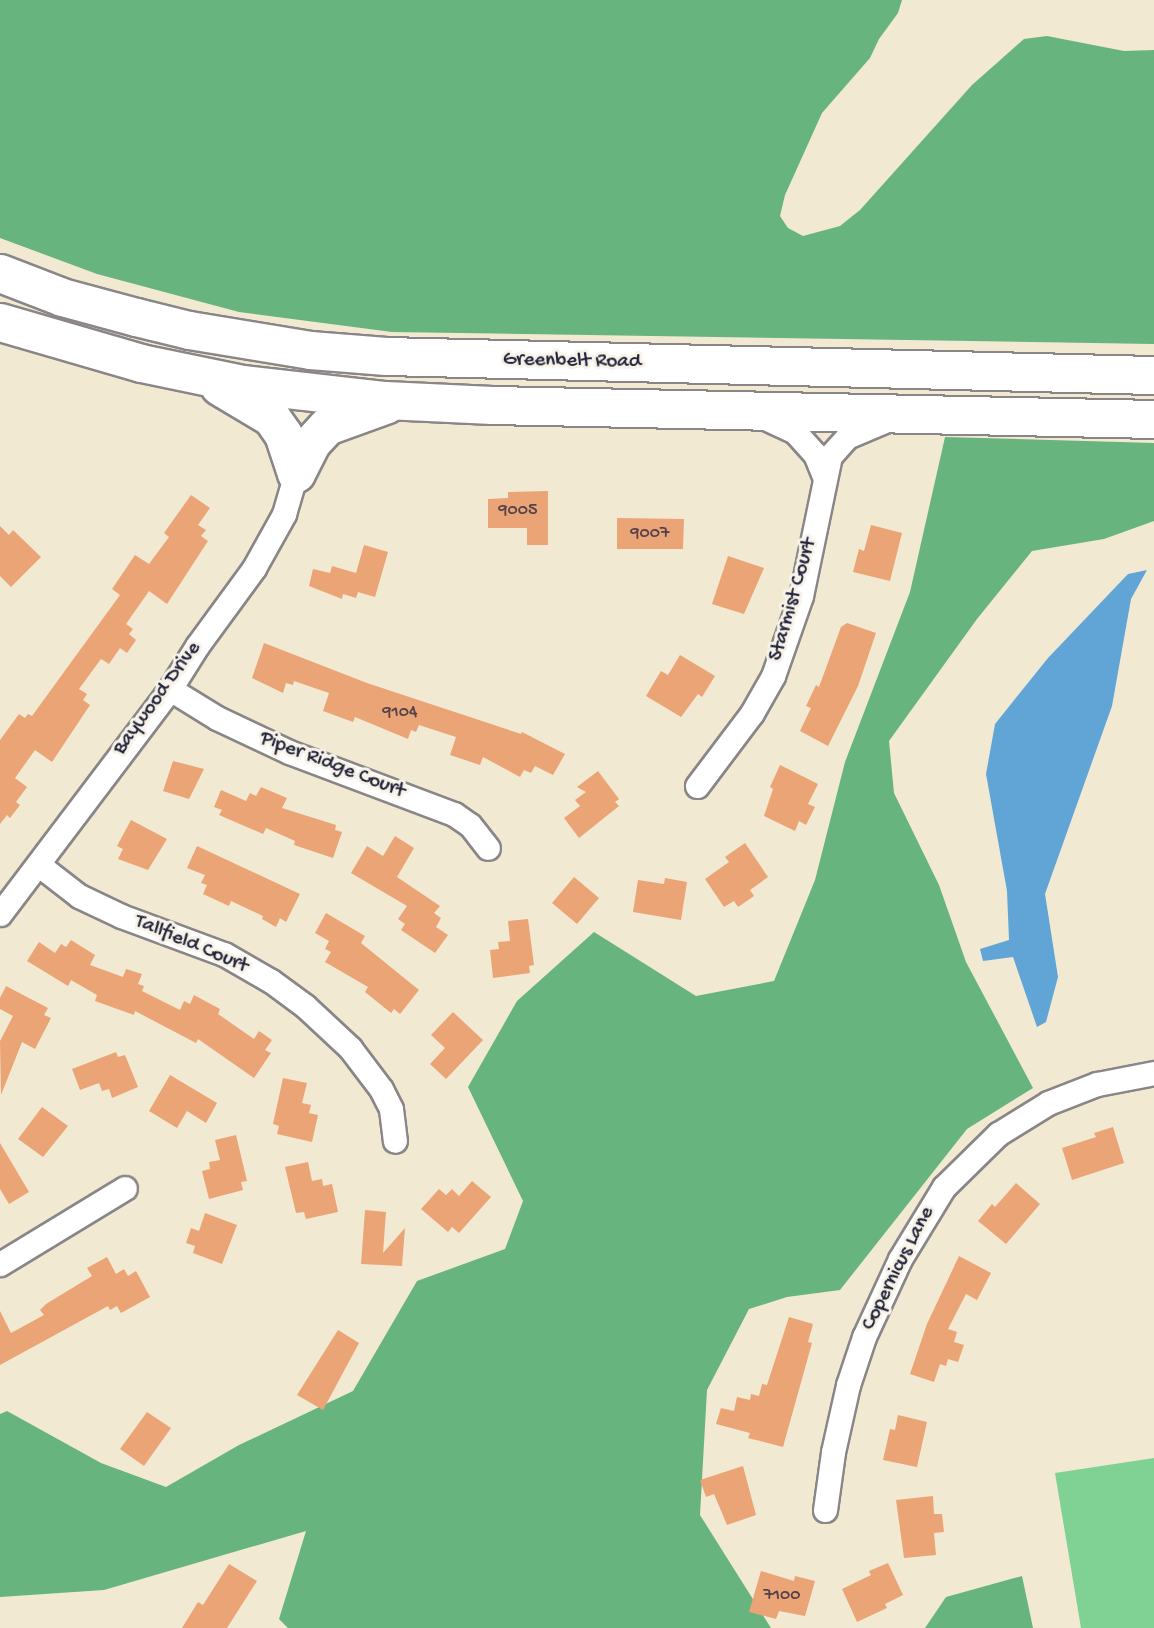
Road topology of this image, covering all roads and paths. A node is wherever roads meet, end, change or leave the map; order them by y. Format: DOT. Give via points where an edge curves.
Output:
graph roads {
  1 [pos="0,273"];
  2 [pos="0,322"];
  3 [pos="705,365"];
  4 [pos="1154,375"];
  5 [pos="203,376"];
  6 [pos="398,401"];
  7 [pos="705,410"];
  8 [pos="752,411"];
  9 [pos="911,414"];
  10 [pos="1154,419"];
  11 [pos="296,473"];
  12 [pos="824,476"];
  13 [pos="170,689"];
  14 [pos="697,786"];
  15 [pos="488,848"];
  16 [pos="39,865"];
  17 [pos="0,914"];
  18 [pos="1154,1073"];
  19 [pos="395,1141"];
  20 [pos="125,1188"];
  21 [pos="0,1264"];
  22 [pos="825,1510"];
  1 -- 3 [label="main road, Greenbelt Road" via="62,297 149,320 310,350"];
  2 -- 5 [label="main road" via="117,357"];
  3 -- 4 [label="main road, Greenbelt Road"];
  3 -- 7 [label="main road"];
  5 -- 6 [label="main road"];
  5 -- 11 [label="main road" via="271,418 283,434"];
  6 -- 7 [label="main road"];
  6 -- 11 [label="main road" via="327,426 311,443"];
  7 -- 8 [label="main road"];
  8 -- 9 [label="main road"];
  8 -- 12 [label="street" via="795,432 815,454"];
  9 -- 10 [label="main road"];
  9 -- 12 [label="street, Starmist Court" via="847,437 830,456"];
  11 -- 13 [label="street, Baywood Drive" via="270,541"];
  12 -- 14 [label="street, Starmist Court" via="800,596 773,676 752,713"];
  13 -- 15 [label="street, Piper Ridge Court" via="216,718 289,752 454,814 470,825"];
  13 -- 16 [label="street, Baywood Drive"];
  16 -- 17 [label="street, Baywood Drive"];
  16 -- 19 [label="street, Tallfield Court" via="79,896 224,954 305,1006 371,1073 391,1109"];
  18 -- 22 [label="street, Copernicus Lane" via="1097,1084 1048,1102 988,1143 944,1187 900,1259 863,1337 833,1452"];
  20 -- 21 [label="street"];
}
